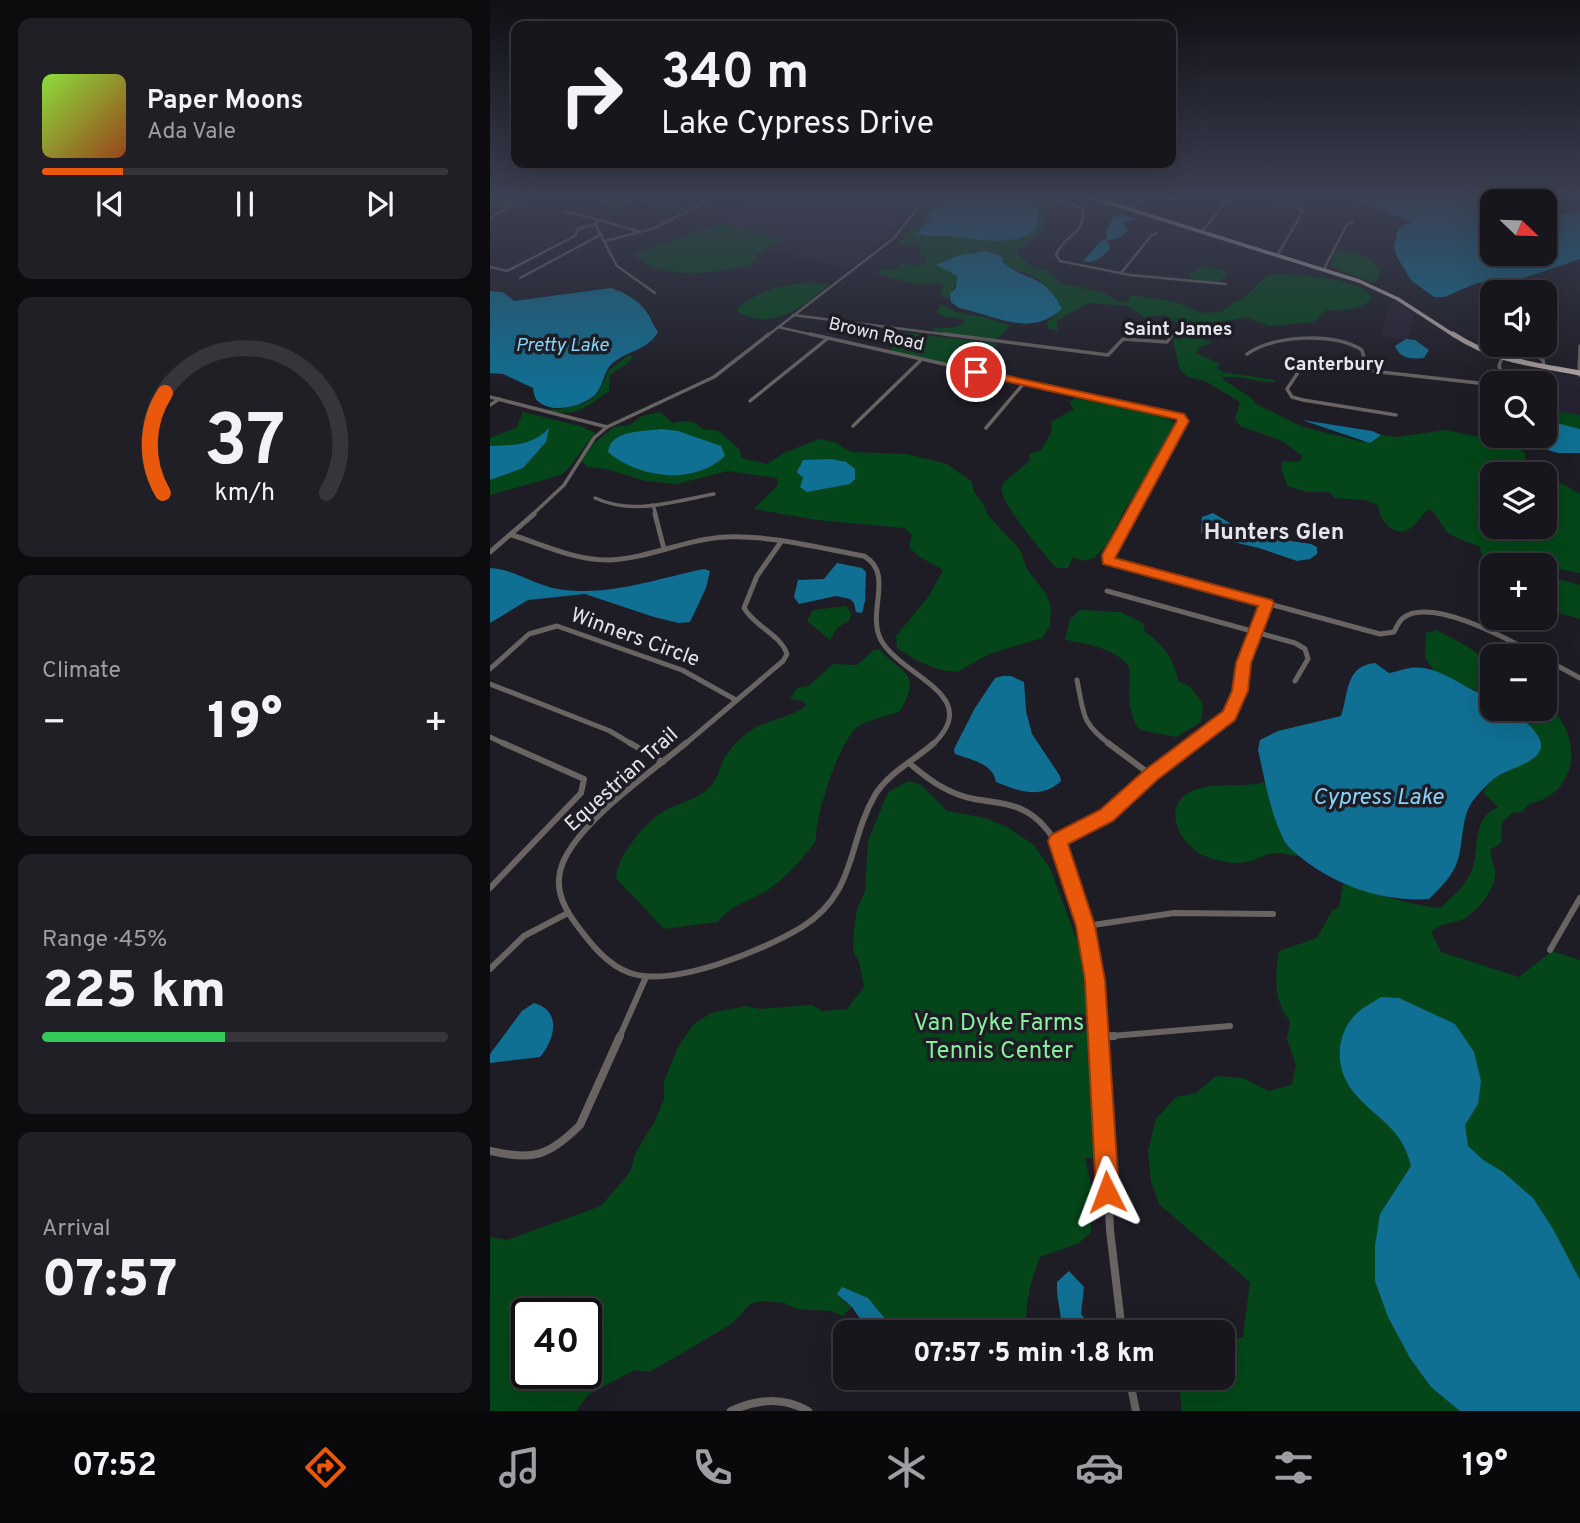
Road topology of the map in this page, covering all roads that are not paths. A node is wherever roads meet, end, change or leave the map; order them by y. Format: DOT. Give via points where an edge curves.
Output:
graph roads {
  1 [pos="527,261"];
  2 [pos="552,261"];
  3 [pos="615,261"];
  4 [pos="864,261"];
  5 [pos="1060,261"];
  6 [pos="1131,261"];
  7 [pos="1299,261"];
  8 [pos="1328,261"];
  9 [pos="490,267"];
  10 [pos="1324,269"];
  11 [pos="1121,273"];
  12 [pos="520,278"];
  13 [pos="1226,284"];
  14 [pos="655,293"];
  15 [pos="793,315"];
  16 [pos="778,327"];
  17 [pos="1174,330"];
  18 [pos="827,339"];
  19 [pos="1580,346"];
  20 [pos="1247,354"];
  21 [pos="1538,357"];
  22 [pos="1501,359"];
  23 [pos="921,360"];
  24 [pos="1544,366"];
  25 [pos="1367,370"];
  26 [pos="1580,374"];
  27 [pos="1024,383"];
  28 [pos="490,397"];
  29 [pos="499,399"];
  30 [pos="750,401"];
  31 [pos="490,405"];
  32 [pos="1396,415"];
  33 [pos="853,426"];
  34 [pos="607,428"];
  35 [pos="986,428"];
  36 [pos="714,494"];
  37 [pos="595,498"];
  38 [pos="653,505"];
  39 [pos="512,535"];
  40 [pos="781,542"];
  41 [pos="664,550"];
  42 [pos="490,552"];
  43 [pos="1107,591"];
  44 [pos="1266,603"];
  45 [pos="1256,632"];
  46 [pos="1515,644"];
  47 [pos="1557,666"];
  48 [pos="490,669"];
  49 [pos="1580,678"];
  50 [pos="1077,680"];
  51 [pos="1295,681"];
  52 [pos="490,684"];
  53 [pos="736,700"];
  54 [pos="490,737"];
  55 [pos="663,762"];
  56 [pos="909,763"];
  57 [pos="1151,775"];
  58 [pos="1057,841"];
  59 [pos="490,888"];
  60 [pos="1580,898"];
  61 [pos="566,914"];
  62 [pos="1273,914"];
  63 [pos="1086,926"];
  64 [pos="1550,950"];
  65 [pos="490,969"];
  66 [pos="646,977"];
  67 [pos="1230,1026"];
  68 [pos="1100,1037"];
  69 [pos="490,1150"];
  70 [pos="1121,1320"];
  71 [pos="1132,1390"];
  72 [pos="731,1411"];
  73 [pos="808,1411"];
  74 [pos="1136,1411"];
  1 -- 9 [label="street" via="507,271"];
  2 -- 12 [label="street"];
  3 -- 14 [label="street"];
  4 -- 15 [label="street"];
  5 -- 11 [label="street"];
  6 -- 11 [label="street"];
  7 -- 10 [label="main road"];
  8 -- 10 [label="street"];
  10 -- 22 [label="main road" via="1385,293 1461,344"];
  11 -- 13 [label="street"];
  15 -- 16 [label="street"];
  15 -- 17 [label="street" via="1108,355 1123,339 1167,342"];
  16 -- 18 [label="street, Brown Road"];
  16 -- 34 [label="street" via="696,387"];
  18 -- 23 [label="street, Brown Road"];
  18 -- 30 [label="street"];
  19 -- 26 [label="street"];
  20 -- 25 [label="street" via="1286,338 1339,342 1361,348"];
  21 -- 24 [label="street"];
  22 -- 24 [label="main road"];
  22 -- 25 [label="street" via="1501,379 1487,384"];
  22 -- 26 [label="main road"];
  23 -- 27 [label="street, Brown Road"];
  23 -- 33 [label="street"];
  24 -- 26 [label="main road"];
  25 -- 32 [label="street" via="1303,365 1288,393 1303,400"];
  27 -- 35 [label="street"];
  27 -- 44 [label="street, Brown Road" via="1180,417 1183,421 1108,561"];
  28 -- 29 [label="street"];
  29 -- 31 [label="street"];
  29 -- 34 [label="street"];
  34 -- 39 [label="street" via="594,438 564,485"];
  36 -- 38 [label="street"];
  37 -- 38 [label="street" via="620,507"];
  38 -- 41 [label="street"];
  39 -- 41 [label="street, Equestrian Trail" via="593,559 625,559"];
  39 -- 42 [label="street"];
  40 -- 41 [label="street, Equestrian Trail" via="725,537"];
  40 -- 53 [label="street, Equestrian Trail" via="757,576 744,608 748,619 784,645 787,654"];
  40 -- 56 [label="street, Equestrian Trail" via="864,556 878,565 881,573 874,617 879,637 894,657 946,698 953,711 946,733"];
  43 -- 45 [label="street"];
  44 -- 45 [label="street"];
  44 -- 46 [label="street, Brown Road" via="1380,634 1394,632 1402,618 1411,614 1431,613 1476,625"];
  45 -- 51 [label="street" via="1304,649 1308,659"];
  45 -- 57 [label="street" via="1229,715"];
  47 -- 49 [label="street"];
  48 -- 53 [label="street, Winners Circle" via="532,631 557,626 682,670"];
  50 -- 57 [label="street" via="1090,729"];
  52 -- 55 [label="street" via="610,731"];
  53 -- 55 [label="street, Equestrian Trail"];
  54 -- 59 [label="street" via="584,779 581,793"];
  55 -- 61 [label="street, Equestrian Trail" via="572,845 558,881"];
  56 -- 58 [label="street" via="948,792 1024,809 1044,823"];
  56 -- 66 [label="street, Equestrian Trail" via="876,792 846,878 817,917 775,942 673,975"];
  57 -- 58 [label="street" via="1107,815"];
  58 -- 63 [label="street"];
  60 -- 64 [label="street"];
  61 -- 65 [label="street" via="524,936"];
  61 -- 66 [label="street, Equestrian Trail" via="608,963"];
  62 -- 63 [label="street" via="1174,913"];
  63 -- 68 [label="street"];
  66 -- 69 [label="street" via="580,1125 566,1140 534,1157 519,1159"];
  67 -- 68 [label="street"];
  68 -- 70 [label="street" via="1109,1218"];
  71 -- 74 [label="street"];
  72 -- 73 [label="street" via="747,1403 775,1400"];
}
